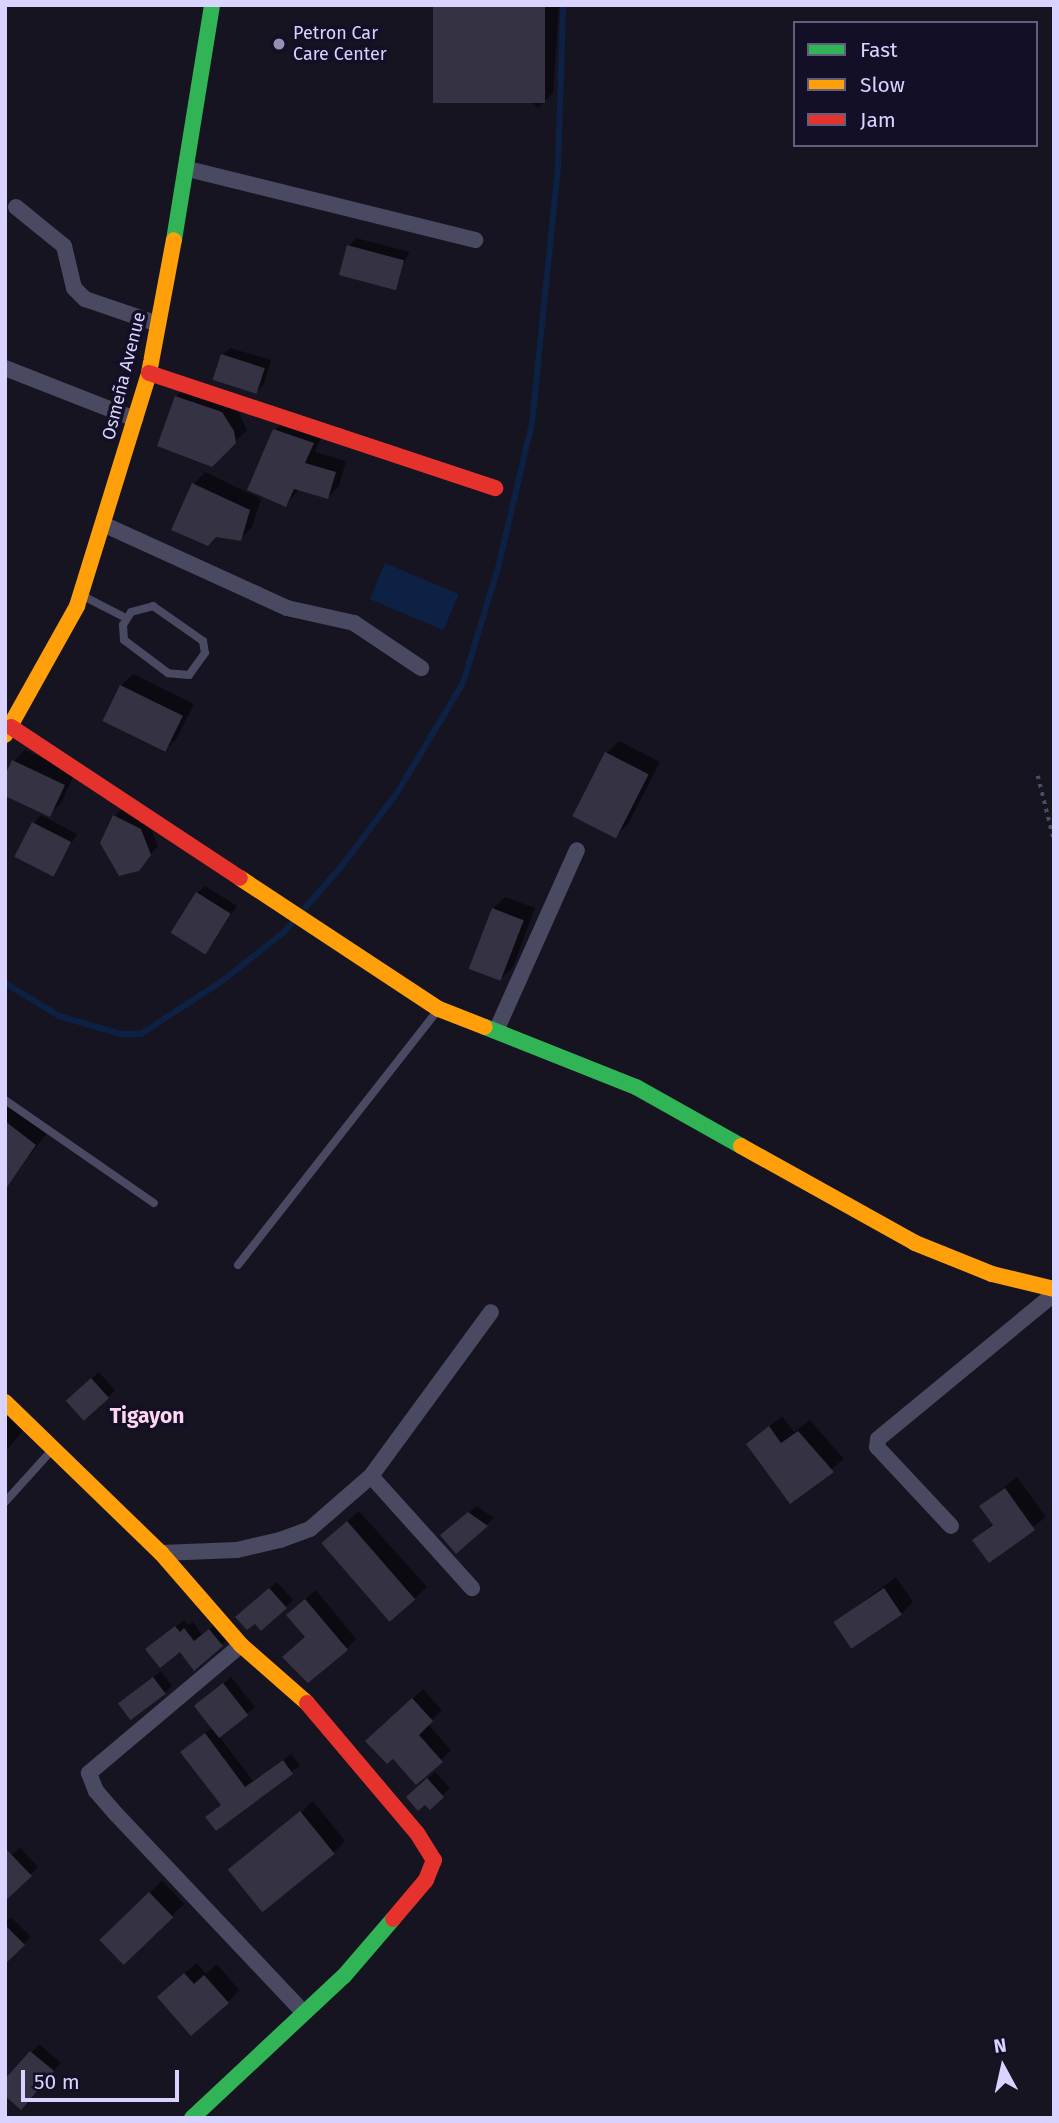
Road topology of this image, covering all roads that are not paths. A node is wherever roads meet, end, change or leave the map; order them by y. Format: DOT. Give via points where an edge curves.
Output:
graph roads {
  1 [pos="212,5"];
  2 [pos="188,169"];
  3 [pos="16,207"];
  4 [pos="475,240"];
  5 [pos="158,324"];
  6 [pos="5,368"];
  7 [pos="149,373"];
  8 [pos="135,419"];
  9 [pos="495,488"];
  10 [pos="105,525"];
  11 [pos="81,595"];
  12 [pos="126,618"];
  13 [pos="421,668"];
  14 [pos="8,731"];
  15 [pos="577,850"];
  16 [pos="439,1009"];
  17 [pos="496,1031"];
  18 [pos="5,1100"];
  19 [pos="154,1203"];
  20 [pos="238,1265"];
  21 [pos="1054,1292"];
  22 [pos="491,1312"];
  23 [pos="5,1402"];
  24 [pos="52,1449"];
  25 [pos="371,1476"];
  26 [pos="5,1502"];
  27 [pos="951,1526"];
  28 [pos="161,1553"];
  29 [pos="472,1588"];
  30 [pos="241,1646"];
  31 [pos="302,2011"];
  32 [pos="192,2118"];
  1 -- 2 [label="street, Osmeña Avenue"];
  2 -- 4 [label="street"];
  2 -- 5 [label="street, Osmeña Avenue"];
  3 -- 5 [label="street" via="64,246 74,288 85,299"];
  5 -- 7 [label="street, Osmeña Avenue"];
  6 -- 8 [label="street"];
  7 -- 8 [label="street, Osmeña Avenue"];
  7 -- 9 [label="street"];
  8 -- 10 [label="street, Osmeña Avenue"];
  10 -- 11 [label="street, Osmeña Avenue"];
  10 -- 13 [label="street" via="287,608 354,623"];
  11 -- 12 [label="lane"];
  11 -- 14 [label="street, Osmeña Avenue"];
  12 -- 12 [label="lane" via="138,607 153,606 199,636 205,653 196,671 175,677 129,646 122,632"];
  14 -- 16 [label="street"];
  15 -- 17 [label="street"];
  16 -- 17 [label="street"];
  16 -- 20 [label="lane"];
  17 -- 21 [label="street" via="636,1087 915,1243 992,1274"];
  18 -- 19 [label="lane"];
  21 -- 27 [label="street" via="878,1438 877,1447"];
  22 -- 25 [label="street"];
  23 -- 24 [label="street"];
  24 -- 26 [label="lane"];
  24 -- 28 [label="street"];
  25 -- 28 [label="street" via="310,1529 281,1541 237,1550"];
  25 -- 29 [label="street"];
  28 -- 30 [label="street"];
  30 -- 31 [label="street" via="301,1696 417,1833 434,1860 426,1880 344,1976"];
  30 -- 31 [label="street" via="89,1773 96,1791 116,1814"];
  31 -- 32 [label="street"];
}
